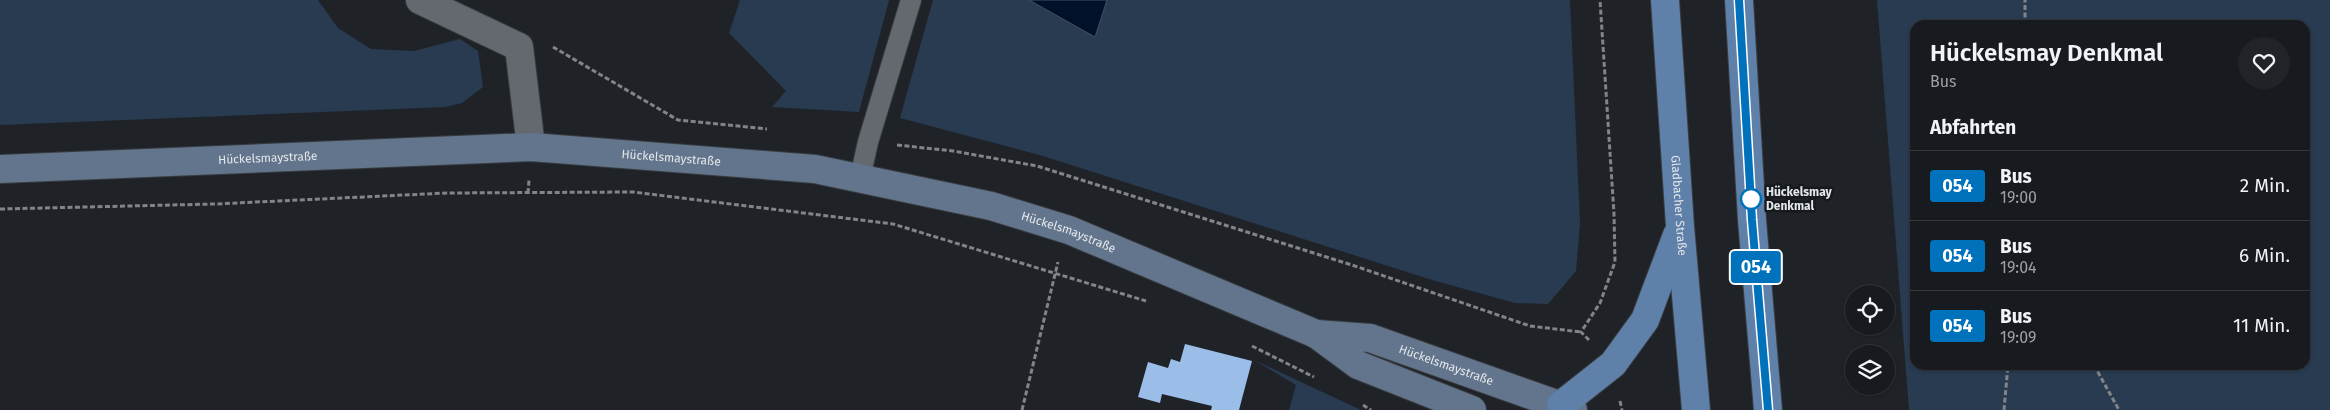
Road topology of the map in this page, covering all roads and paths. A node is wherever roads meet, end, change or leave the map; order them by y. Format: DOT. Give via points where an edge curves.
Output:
graph roads {
  1 [pos="420,0"];
  2 [pos="911,0"];
  3 [pos="1600,0"];
  4 [pos="1665,0"];
  5 [pos="1739,0"];
  6 [pos="2025,0"];
  7 [pos="2025,20"];
  8 [pos="531,147"];
  9 [pos="0,169"];
  10 [pos="860,178"];
  11 [pos="0,209"];
  12 [pos="1680,226"];
  13 [pos="1069,230"];
  14 [pos="1054,273"];
  15 [pos="1148,302"];
  16 [pos="1316,334"];
  17 [pos="1246,344"];
  18 [pos="1613,364"];
  19 [pos="2008,370"];
  20 [pos="2097,370"];
  21 [pos="1323,382"];
  22 [pos="1355,401"];
  23 [pos="1567,407"];
  24 [pos="1022,410"];
  25 [pos="1371,410"];
  26 [pos="1472,410"];
  27 [pos="1622,410"];
  28 [pos="1696,410"];
  29 [pos="1768,410"];
  30 [pos="2004,410"];
  31 [pos="2120,410"];
  1 -- 8 [label="street" via="519,47"];
  2 -- 10 [label="lane"];
  3 -- 18 [label="path" via="1614,214 1614,262 1600,303 1581,332"];
  4 -- 12 [label="main road, Gladbacher Straße"];
  5 -- 29 [label="main road" via="1752,220"];
  6 -- 7 [label="path"];
  8 -- 9 [label="main road, Hückelsmaystraße"];
  8 -- 10 [label="main road, Hückelsmaystraße" via="815,169"];
  10 -- 13 [label="main road, Hückelsmaystraße" via="991,206"];
  11 -- 14 [label="path" via="215,204 447,193 634,192 893,224"];
  12 -- 18 [label="main road" via="1645,320"];
  12 -- 28 [label="main road, Gladbacher Straße"];
  13 -- 14 [label="path"];
  13 -- 16 [label="main road, Hückelsmaystraße"];
  14 -- 15 [label="path"];
  14 -- 24 [label="path"];
  16 -- 23 [label="main road, Hückelsmaystraße" via="1370,338"];
  16 -- 26 [label="main road, Hückelsmaystraße" via="1358,365"];
  17 -- 21 [label="path"];
  18 -- 23 [label="main road"];
  18 -- 27 [label="path"];
  19 -- 30 [label="path"];
  20 -- 31 [label="path"];
  22 -- 25 [label="path"];
}
